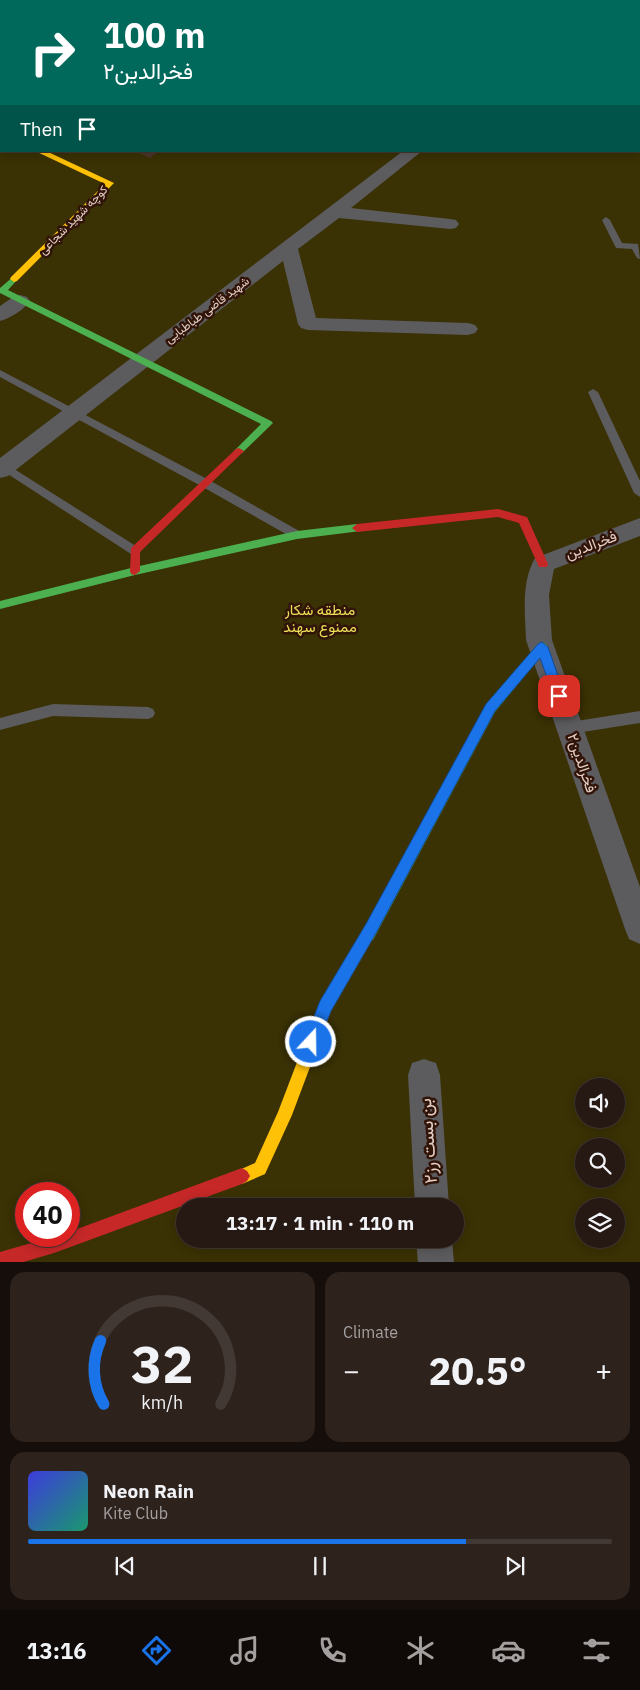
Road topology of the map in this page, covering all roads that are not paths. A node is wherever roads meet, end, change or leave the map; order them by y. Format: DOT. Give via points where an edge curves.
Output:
graph roads {
  1 [pos="41,152"];
  2 [pos="413,152"];
  3 [pos="336,212"];
  4 [pos="606,220"];
  5 [pos="450,224"];
  6 [pos="289,248"];
  7 [pos="640,256"];
  8 [pos="1,291"];
  9 [pos="20,301"];
  10 [pos="0,315"];
  11 [pos="468,329"];
  12 [pos="141,361"];
  13 [pos="0,373"];
  14 [pos="593,392"];
  15 [pos="73,412"];
  16 [pos="1,467"];
  17 [pos="205,483"];
  18 [pos="640,493"];
  19 [pos="640,527"];
  20 [pos="296,535"];
  21 [pos="135,551"];
  22 [pos="543,564"];
  23 [pos="135,571"];
  24 [pos="0,605"];
  25 [pos="542,647"];
  26 [pos="148,712"];
  27 [pos="640,717"];
  28 [pos="0,724"];
  29 [pos="570,728"];
  30 [pos="640,929"];
  31 [pos="424,1075"];
  32 [pos="432,1198"];
  33 [pos="435,1248"];
  34 [pos="0,1260"];
  35 [pos="436,1262"];
  1 -- 8 [label="street, کوچه شهید شجاعی" via="110,183"];
  2 -- 3 [label="street, شهید قاضی طباطبایی"];
  3 -- 5 [label="street"];
  3 -- 6 [label="street, شهید قاضی طباطبایی"];
  4 -- 7 [label="lane" via="620,246 635,246"];
  6 -- 11 [label="street" via="308,324"];
  6 -- 12 [label="street, شهید قاضی طباطبایی"];
  8 -- 9 [label="street"];
  9 -- 10 [label="street"];
  9 -- 12 [label="street"];
  12 -- 15 [label="street, شهید قاضی طباطبایی"];
  12 -- 17 [label="street" via="268,423"];
  13 -- 15 [label="lane"];
  14 -- 18 [label="lane"];
  15 -- 16 [label="street, شهید قاضی طباطبایی"];
  15 -- 17 [label="lane"];
  16 -- 21 [label="lane"];
  17 -- 20 [label="lane"];
  17 -- 21 [label="street"];
  19 -- 22 [label="street, فخرالدین"];
  20 -- 22 [label="street" via="498,513 523,520"];
  20 -- 23 [label="street"];
  21 -- 23 [label="street"];
  22 -- 25 [label="street, فخرالدین۲" via="537,594"];
  23 -- 24 [label="street"];
  25 -- 29 [label="street, فخرالدین۲"];
  25 -- 34 [label="street" via="491,708 371,929 325,1006 260,1169 54,1245"];
  26 -- 28 [label="lane" via="53,710"];
  27 -- 29 [label="lane"];
  29 -- 30 [label="street, فخرالدین۲"];
  31 -- 32 [label="street, بن بست رز۲"];
  33 -- 35 [label="street"];
}
